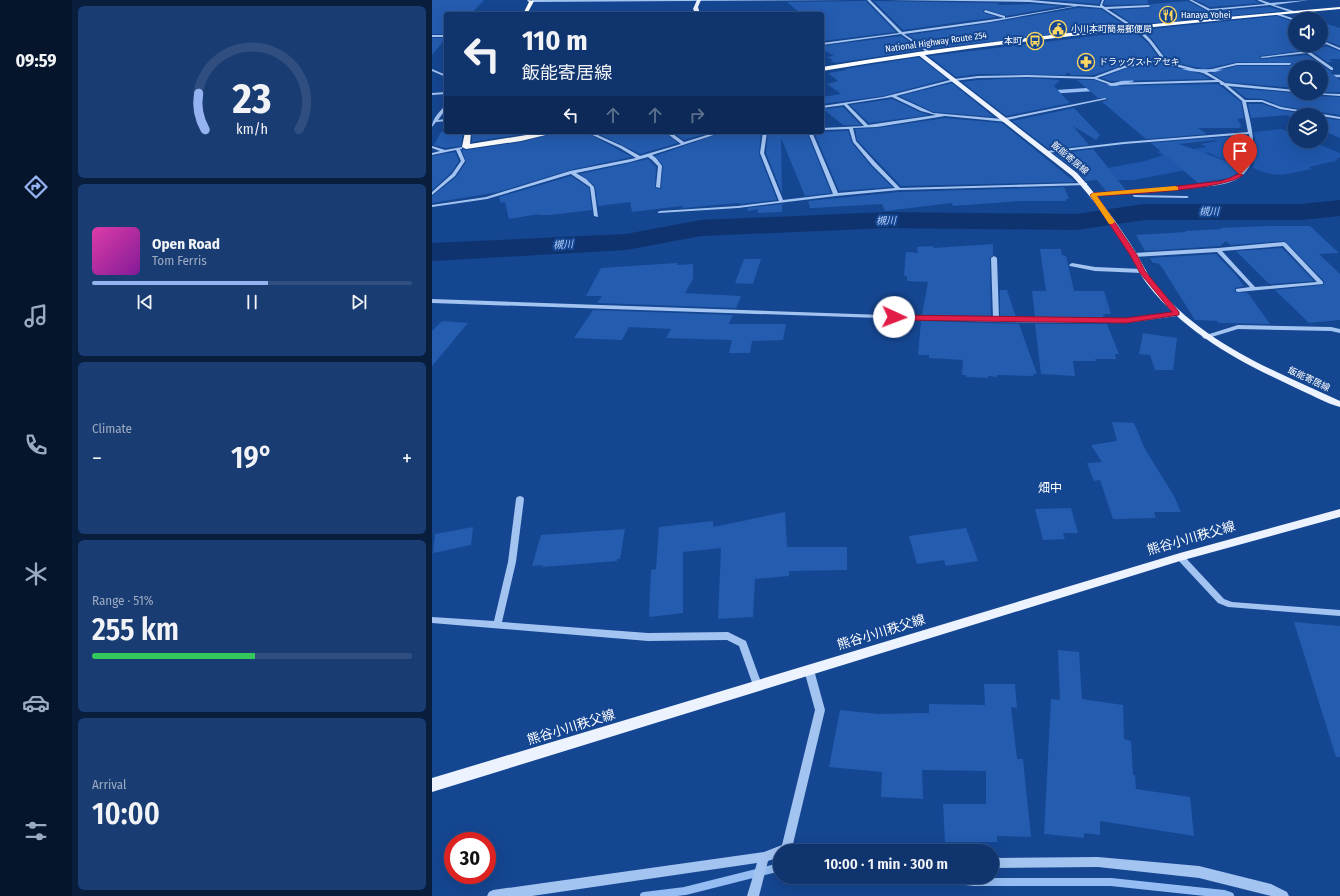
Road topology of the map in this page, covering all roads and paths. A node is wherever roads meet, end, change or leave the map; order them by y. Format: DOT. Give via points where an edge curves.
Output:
graph roads {
  1 [pos="531,0"];
  2 [pos="698,0"];
  3 [pos="750,0"];
  4 [pos="847,0"];
  5 [pos="868,0"];
  6 [pos="888,0"];
  7 [pos="897,0"];
  8 [pos="1103,0"];
  9 [pos="1190,0"];
  10 [pos="1258,0"];
  11 [pos="1308,0"];
  12 [pos="933,1"];
  13 [pos="1272,5"];
  14 [pos="1077,6"];
  15 [pos="1149,6"];
  16 [pos="1103,7"];
  17 [pos="1339,9"];
  18 [pos="985,11"];
  19 [pos="526,12"];
  20 [pos="697,12"];
  21 [pos="1293,12"];
  22 [pos="1288,13"];
  23 [pos="1278,14"];
  24 [pos="1006,18"];
  25 [pos="1288,18"];
  26 [pos="1132,27"];
  27 [pos="901,34"];
  28 [pos="432,36"];
  29 [pos="444,36"];
  30 [pos="824,44"];
  31 [pos="1328,44"];
  32 [pos="1340,49"];
  33 [pos="928,52"];
  34 [pos="1308,52"];
  35 [pos="919,53"];
  36 [pos="1262,57"];
  37 [pos="1162,60"];
  38 [pos="1288,64"];
  39 [pos="824,69"];
  40 [pos="1332,69"];
  41 [pos="432,70"];
  42 [pos="1204,72"];
  43 [pos="444,75"];
  44 [pos="1094,78"];
  45 [pos="954,80"];
  46 [pos="1221,83"];
  47 [pos="1288,90"];
  48 [pos="444,93"];
  49 [pos="432,94"];
  50 [pos="1328,94"];
  51 [pos="1340,95"];
  52 [pos="893,96"];
  53 [pos="1105,99"];
  54 [pos="1244,101"];
  55 [pos="845,104"];
  56 [pos="824,107"];
  57 [pos="444,109"];
  58 [pos="946,115"];
  59 [pos="1340,118"];
  60 [pos="444,120"];
  61 [pos="1006,120"];
  62 [pos="436,121"];
  63 [pos="432,126"];
  64 [pos="867,126"];
  65 [pos="851,127"];
  66 [pos="824,129"];
  67 [pos="1251,133"];
  68 [pos="467,134"];
  69 [pos="545,134"];
  70 [pos="592,134"];
  71 [pos="670,134"];
  72 [pos="716,134"];
  73 [pos="765,134"];
  74 [pos="811,134"];
  75 [pos="684,144"];
  76 [pos="432,146"];
  77 [pos="466,147"];
  78 [pos="458,149"];
  79 [pos="444,151"];
  80 [pos="1047,152"];
  81 [pos="432,154"];
  82 [pos="648,155"];
  83 [pos="640,158"];
  84 [pos="572,172"];
  85 [pos="1085,184"];
  86 [pos="658,187"];
  87 [pos="899,189"];
  88 [pos="432,194"];
  89 [pos="836,194"];
  90 [pos="1110,194"];
  91 [pos="1187,197"];
  92 [pos="1095,198"];
  93 [pos="781,201"];
  94 [pos="432,206"];
  95 [pos="660,212"];
  96 [pos="596,216"];
  97 [pos="1218,250"];
  98 [pos="1134,255"];
  99 [pos="994,258"];
  100 [pos="1072,265"];
  101 [pos="1142,272"];
  102 [pos="1254,289"];
  103 [pos="1238,290"];
  104 [pos="432,301"];
  105 [pos="1177,314"];
  106 [pos="996,320"];
  107 [pos="1340,331"];
  108 [pos="1205,337"];
  109 [pos="1340,404"];
  110 [pos="520,499"];
  111 [pos="1340,513"];
  112 [pos="1180,557"];
  113 [pos="1340,613"];
  114 [pos="432,620"];
  115 [pos="497,625"];
  116 [pos="809,670"];
  117 [pos="757,686"];
  118 [pos="432,785"];
  119 [pos="787,844"];
  120 [pos="773,854"];
  121 [pos="764,857"];
  122 [pos="999,863"];
  123 [pos="493,896"];
  124 [pos="753,896"];
  125 [pos="1283,896"];
  1 -- 2 [label="street"];
  1 -- 19 [label="highway"];
  2 -- 3 [label="street"];
  2 -- 20 [label="main road" via="695,5"];
  3 -- 4 [label="street"];
  5 -- 27 [label="street"];
  6 -- 7 [label="street"];
  7 -- 12 [label="street"];
  8 -- 16 [label="street"];
  9 -- 13 [label="street" via="1209,10"];
  10 -- 13 [label="street"];
  11 -- 13 [label="street"];
  12 -- 14 [label="street" via="1030,1"];
  13 -- 21 [label="street"];
  14 -- 16 [label="street"];
  14 -- 24 [label="street"];
  15 -- 16 [label="street"];
  16 -- 26 [label="street"];
  17 -- 21 [label="highway, National Highway Route 254"];
  18 -- 24 [label="street"];
  22 -- 23 [label="highway, National Highway Route 254"];
  23 -- 25 [label="street"];
  23 -- 26 [label="highway, National Highway Route 254"];
  24 -- 27 [label="street"];
  26 -- 33 [label="highway, National Highway Route 254"];
  26 -- 37 [label="street" via="1150,41"];
  27 -- 30 [label="street"];
  27 -- 33 [label="street"];
  28 -- 29 [label="street"];
  31 -- 32 [label="street"];
  33 -- 35 [label="highway, National Highway Route 254"];
  34 -- 36 [label="street"];
  34 -- 40 [label="street"];
  35 -- 39 [label="highway, National Highway Route 254"];
  35 -- 45 [label="main road, 飯能寄居線"];
  37 -- 42 [label="street"];
  37 -- 44 [label="street" via="1124,67"];
  38 -- 42 [label="street" via="1237,64"];
  41 -- 43 [label="street"];
  42 -- 46 [label="street"];
  44 -- 45 [label="street" via="1027,76"];
  44 -- 46 [label="street" via="1111,84"];
  45 -- 52 [label="street"];
  45 -- 61 [label="main road, 飯能寄居線"];
  46 -- 47 [label="street"];
  46 -- 54 [label="street"];
  48 -- 49 [label="street"];
  50 -- 51 [label="street"];
  52 -- 55 [label="street"];
  52 -- 58 [label="street" via="922,111"];
  53 -- 61 [label="street"];
  54 -- 59 [label="street" via="1262,101 1280,108"];
  54 -- 67 [label="street"];
  55 -- 56 [label="street"];
  55 -- 64 [label="street"];
  57 -- 62 [label="street"];
  58 -- 61 [label="street"];
  58 -- 64 [label="street"];
  60 -- 62 [label="street"];
  61 -- 80 [label="main road, 飯能寄居線"];
  62 -- 63 [label="street"];
  64 -- 65 [label="street"];
  65 -- 66 [label="street"];
  65 -- 87 [label="street" via="854,141"];
  67 -- 80 [label="street"];
  67 -- 90 [label="street" via="1249,161 1240,175 1232,180"];
  68 -- 77 [label="highway"];
  69 -- 77 [label="highway"];
  70 -- 83 [label="street"];
  71 -- 75 [label="street"];
  72 -- 75 [label="street"];
  73 -- 93 [label="street" via="762,153"];
  74 -- 89 [label="street"];
  75 -- 82 [label="street"];
  76 -- 79 [label="street"];
  77 -- 78 [label="street"];
  78 -- 79 [label="street"];
  78 -- 88 [label="street" via="463,161 461,165 451,178"];
  79 -- 81 [label="street"];
  80 -- 85 [label="main road, 飯能寄居線"];
  82 -- 83 [label="street"];
  82 -- 86 [label="street" via="660,166"];
  83 -- 84 [label="street"];
  84 -- 94 [label="street" via="487,198"];
  84 -- 96 [label="street" via="592,187"];
  85 -- 87 [label="street"];
  85 -- 92 [label="main road, 飯能寄居線"];
  87 -- 89 [label="street"];
  89 -- 93 [label="street"];
  90 -- 91 [label="street" via="1120,197"];
  90 -- 92 [label="street"];
  92 -- 98 [label="main road, 飯能寄居線"];
  93 -- 95 [label="street" via="738,207"];
  97 -- 98 [label="street"];
  97 -- 102 [label="street"];
  97 -- 102 [label="street" via="1284,244 1321,283"];
  98 -- 101 [label="main road, 飯能寄居線"];
  99 -- 106 [label="street"];
  100 -- 101 [label="street"];
  101 -- 105 [label="main road, 飯能寄居線"];
  102 -- 103 [label="street"];
  104 -- 106 [label="street"];
  105 -- 106 [label="street" via="1126,320"];
  105 -- 108 [label="main road, 飯能寄居線"];
  107 -- 108 [label="street" via="1238,327"];
  108 -- 109 [label="main road, 飯能寄居線" via="1255,365"];
  110 -- 115 [label="street" via="512,562"];
  111 -- 112 [label="main road, 熊谷小川秩父線"];
  112 -- 113 [label="street" via="1221,601 1231,605"];
  112 -- 116 [label="main road, 熊谷小川秩父線"];
  114 -- 115 [label="street"];
  115 -- 117 [label="street" via="648,636 728,636 743,644"];
  116 -- 117 [label="main road, 熊谷小川秩父線"];
  116 -- 119 [label="street" via="820,710"];
  117 -- 118 [label="main road, 熊谷小川秩父線"];
  120 -- 121 [label="street"];
  121 -- 123 [label="street"];
  121 -- 124 [label="street"];
  122 -- 125 [label="street" via="1098,862 1199,872 1271,890"];
}
